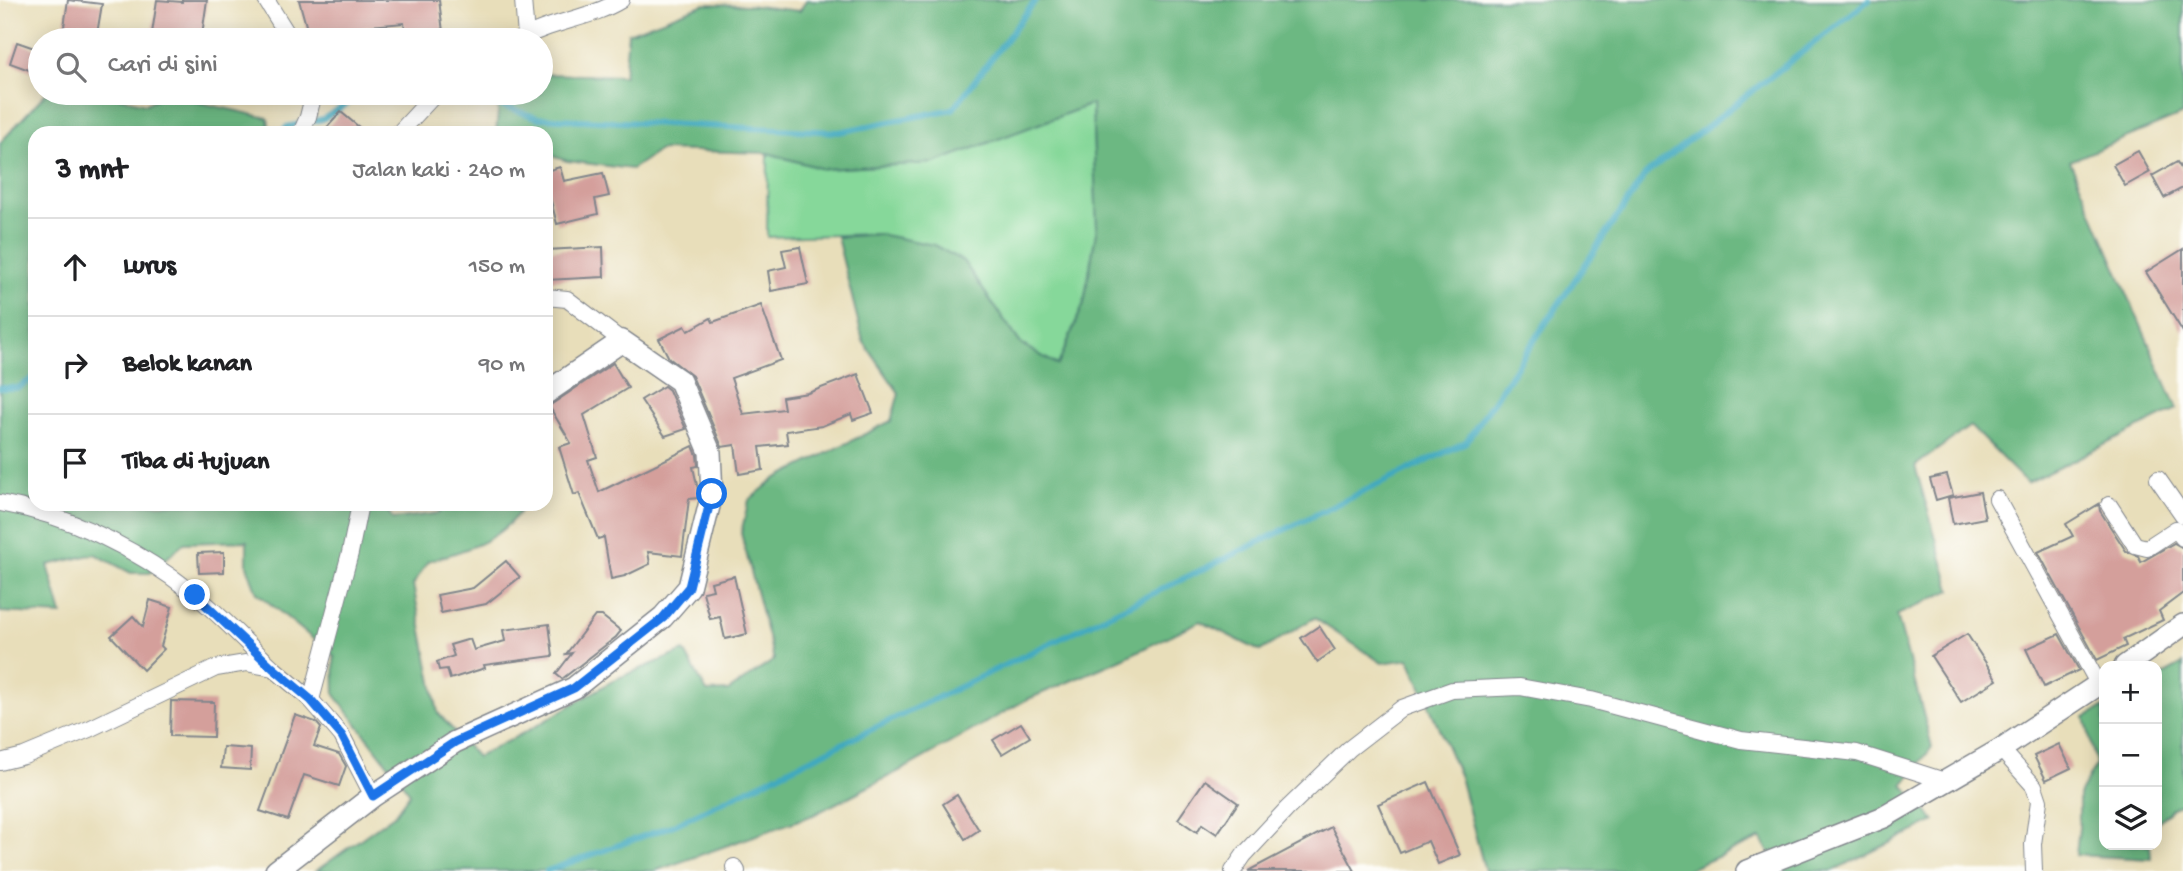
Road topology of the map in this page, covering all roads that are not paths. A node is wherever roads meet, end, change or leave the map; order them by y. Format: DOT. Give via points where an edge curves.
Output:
graph roads {
  1 [pos="266,0"];
  2 [pos="523,0"];
  3 [pos="621,0"];
  4 [pos="284,28"];
  5 [pos="523,28"];
  6 [pos="551,28"];
  7 [pos="310,105"];
  8 [pos="423,105"];
  9 [pos="303,126"];
  10 [pos="405,126"];
  11 [pos="553,297"];
  12 [pos="622,341"];
  13 [pos="553,388"];
  14 [pos="2158,479"];
  15 [pos="1997,499"];
  16 [pos="0,503"];
  17 [pos="2109,505"];
  18 [pos="28,511"];
  19 [pos="29,511"];
  20 [pos="359,511"];
  21 [pos="2181,527"];
  22 [pos="2183,625"];
  23 [pos="2132,661"];
  24 [pos="273,668"];
  25 [pos="2099,678"];
  26 [pos="2099,685"];
  27 [pos="311,700"];
  28 [pos="2001,749"];
  29 [pos="0,762"];
  30 [pos="1945,781"];
  31 [pos="373,796"];
  32 [pos="276,871"];
  33 [pos="1233,871"];
  34 [pos="1747,871"];
  35 [pos="2034,871"];
  1 -- 4 [label="street"];
  2 -- 5 [label="street"];
  3 -- 6 [label="street"];
  7 -- 9 [label="street"];
  8 -- 10 [label="street"];
  11 -- 12 [label="street" via="567,299"];
  12 -- 13 [label="street"];
  12 -- 31 [label="street" via="680,381 710,452 712,494 689,587 663,618 574,688 455,742"];
  14 -- 21 [label="street"];
  15 -- 25 [label="street"];
  16 -- 18 [label="street"];
  17 -- 21 [label="street" via="2135,545 2142,548"];
  19 -- 24 [label="street" via="87,527 150,562 195,595"];
  20 -- 27 [label="street"];
  22 -- 23 [label="street"];
  24 -- 27 [label="street"];
  24 -- 29 [label="street" via="246,663 216,668 109,720"];
  26 -- 28 [label="street"];
  27 -- 31 [label="street" via="342,736"];
  28 -- 30 [label="street"];
  28 -- 35 [label="street" via="2034,786 2039,801"];
  30 -- 33 [label="street" via="1857,753 1741,740 1579,697 1520,687 1452,690 1402,708 1349,749 1287,809"];
  30 -- 34 [label="street" via="1884,817"];
  31 -- 32 [label="street"];
}
